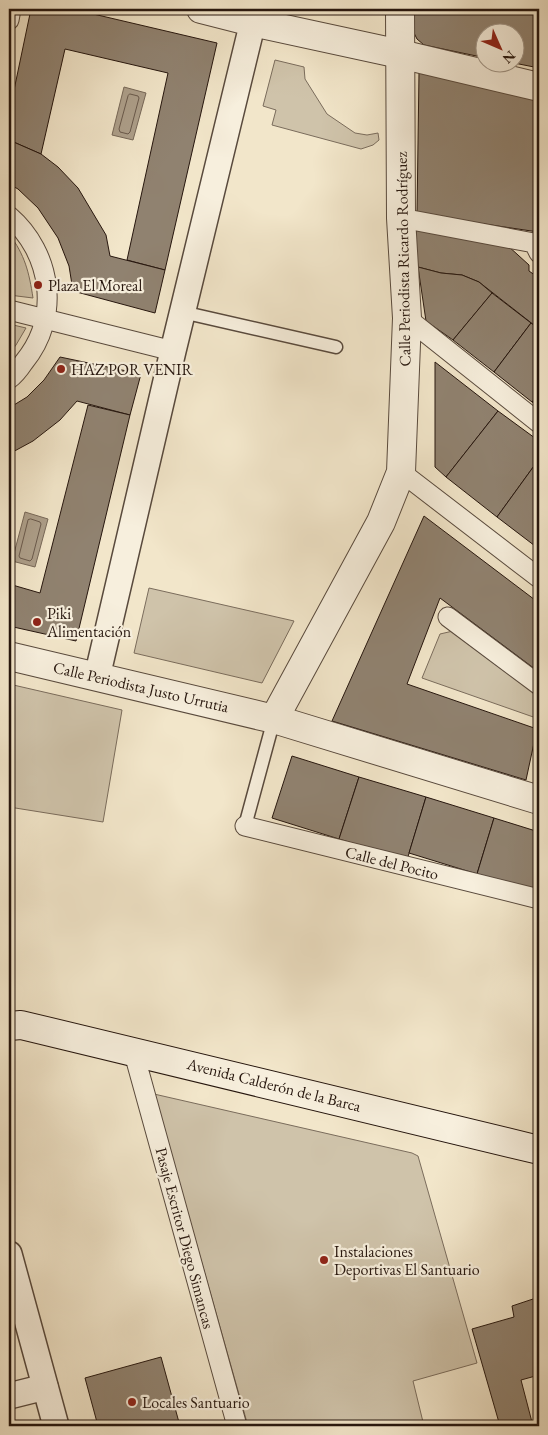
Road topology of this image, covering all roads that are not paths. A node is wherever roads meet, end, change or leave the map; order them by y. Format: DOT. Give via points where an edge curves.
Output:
graph roads {
  1 [pos="11,9"];
  2 [pos="202,9"];
  3 [pos="400,9"];
  4 [pos="254,16"];
  5 [pos="9,20"];
  6 [pos="400,54"];
  7 [pos="539,87"];
  8 [pos="9,216"];
  9 [pos="401,218"];
  10 [pos="539,253"];
  11 [pos="9,310"];
  12 [pos="182,312"];
  13 [pos="46,318"];
  14 [pos="407,318"];
  15 [pos="336,347"];
  16 [pos="172,351"];
  17 [pos="9,379"];
  18 [pos="539,423"];
  19 [pos="401,472"];
  20 [pos="539,578"];
  21 [pos="448,617"];
  22 [pos="9,656"];
  23 [pos="97,677"];
  24 [pos="539,685"];
  25 [pos="274,719"];
  26 [pos="539,800"];
  27 [pos="246,826"];
  28 [pos="539,900"];
  29 [pos="9,1026"];
  30 [pos="133,1050"];
  31 [pos="539,1150"];
  32 [pos="9,1254"];
  33 [pos="45,1387"];
  34 [pos="9,1396"];
  35 [pos="56,1426"];
  36 [pos="237,1426"];
  1 -- 5 [label="street"];
  2 -- 4 [label="street"];
  3 -- 6 [label="street, Calle Periodista Ricardo Rodríguez"];
  4 -- 6 [label="street"];
  4 -- 12 [label="street"];
  6 -- 7 [label="street"];
  6 -- 9 [label="street, Calle Periodista Ricardo Rodríguez"];
  8 -- 13 [label="street" via="22,228 40,255 48,286"];
  9 -- 10 [label="street" via="534,243"];
  9 -- 14 [label="street, Calle Periodista Ricardo Rodríguez"];
  11 -- 13 [label="street"];
  12 -- 15 [label="lane"];
  12 -- 16 [label="street"];
  13 -- 16 [label="street"];
  13 -- 17 [label="street" via="34,350"];
  14 -- 18 [label="street"];
  14 -- 19 [label="street, Calle Periodista Ricardo Rodríguez"];
  16 -- 23 [label="street"];
  19 -- 20 [label="street"];
  19 -- 25 [label="street, Calle Periodista Ricardo Rodríguez" via="381,522"];
  21 -- 24 [label="street"];
  22 -- 23 [label="street, Calle Periodista Justo Urrutia"];
  23 -- 25 [label="street, Calle Periodista Justo Urrutia"];
  25 -- 26 [label="street"];
  25 -- 27 [label="lane"];
  27 -- 28 [label="street, Calle del Pocito"];
  29 -- 30 [label="street, Avenida Calderón de la Barca" via="21,1024"];
  30 -- 31 [label="street, Avenida Calderón de la Barca"];
  30 -- 36 [label="street, Pasaje Escritor Diego Simancas"];
  32 -- 33 [label="street"];
  33 -- 34 [label="street"];
  33 -- 35 [label="street"];
}
